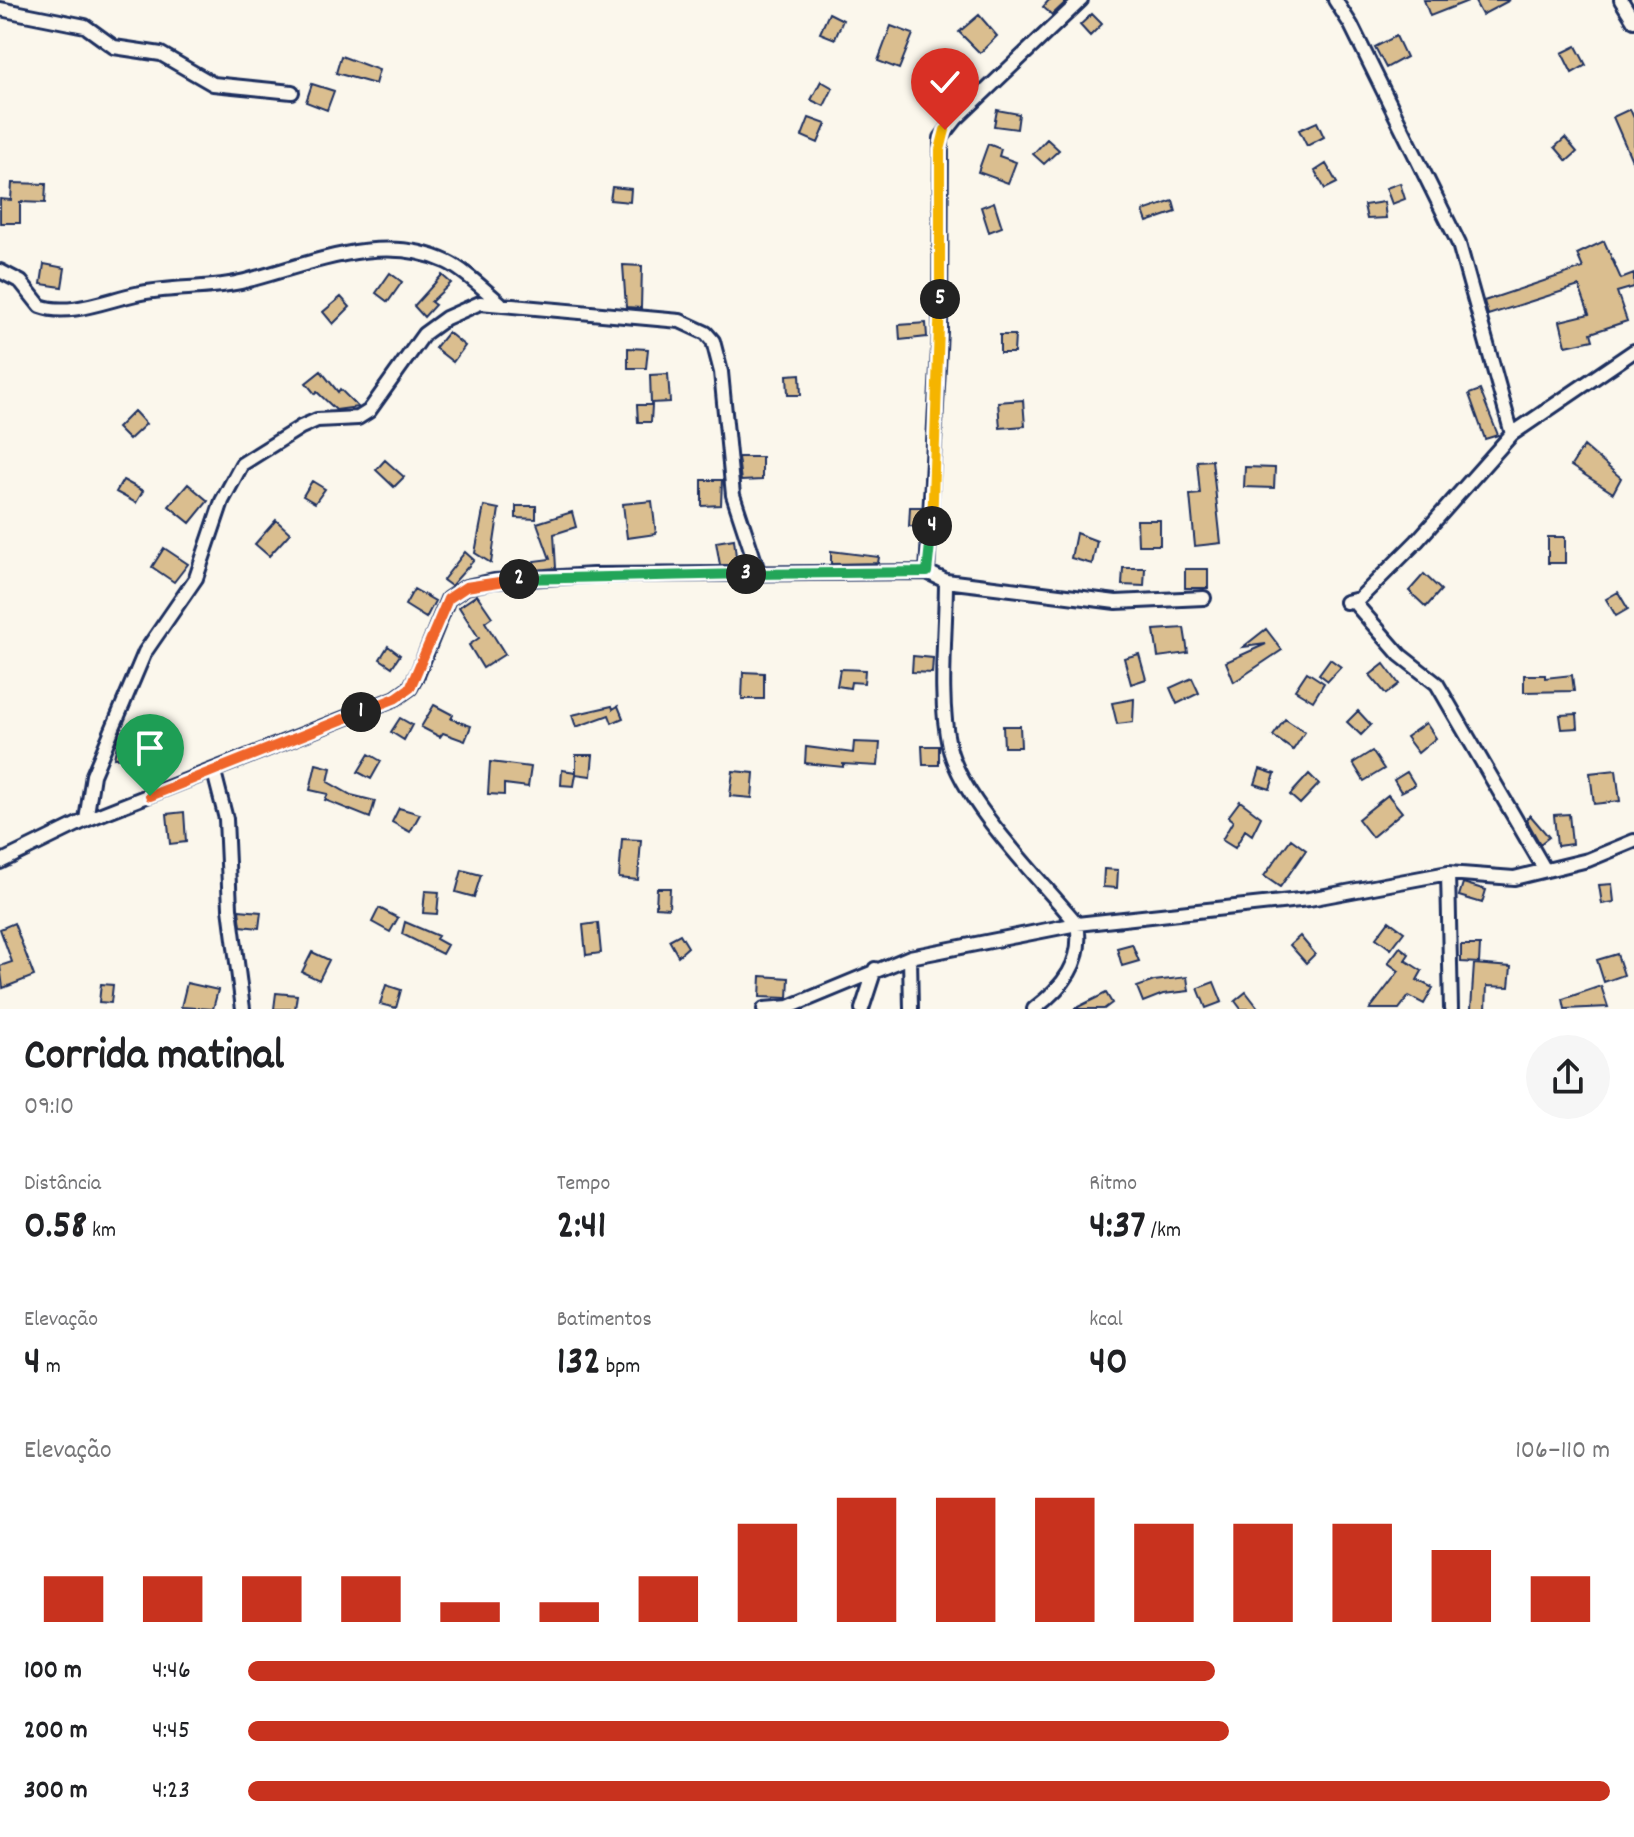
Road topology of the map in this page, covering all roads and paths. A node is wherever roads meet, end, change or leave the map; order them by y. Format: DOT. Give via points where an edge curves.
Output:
graph roads {
  1 [pos="1081,0"];
  2 [pos="1335,0"];
  3 [pos="1621,0"];
  4 [pos="0,9"];
  5 [pos="1634,21"];
  6 [pos="292,92"];
  7 [pos="0,271"];
  8 [pos="500,303"];
  9 [pos="1634,351"];
  10 [pos="1512,434"];
  11 [pos="927,572"];
  12 [pos="759,574"];
  13 [pos="946,581"];
  14 [pos="1204,598"];
  15 [pos="214,772"];
  16 [pos="86,820"];
  17 [pos="1634,841"];
  18 [pos="0,862"];
  19 [pos="1545,870"];
  20 [pos="1448,873"];
  21 [pos="1077,924"];
  22 [pos="910,957"];
  23 [pos="875,969"];
  24 [pos="243,1009"];
  25 [pos="764,1009"];
  26 [pos="862,1009"];
  27 [pos="911,1009"];
  28 [pos="1034,1009"];
  29 [pos="1451,1009"];
  1 -- 11 [label="street" via="941,138 940,331"];
  2 -- 10 [label="street" via="1459,244"];
  3 -- 5 [label="street"];
  4 -- 6 [label="street" via="85,26 114,47 161,54 213,84"];
  7 -- 8 [label="street" via="21,282 40,306 62,310 145,292 243,282 357,252 404,251 450,263"];
  8 -- 12 [label="street" via="680,321 706,333 721,372 733,495"];
  8 -- 16 [label="street" via="480,303 424,334 369,411 358,418 317,420 242,464 222,501 196,578 145,652 93,775"];
  9 -- 10 [label="street"];
  10 -- 19 [label="street" via="1417,541 1350,601 1400,655 1437,684"];
  11 -- 12 [label="street"];
  11 -- 13 [label="street"];
  12 -- 15 [label="street" via="593,575 466,587 448,599 410,688"];
  13 -- 14 [label="street" via="1116,602"];
  13 -- 21 [label="street" via="945,724 950,750 975,799"];
  15 -- 16 [label="street"];
  15 -- 24 [label="street" via="226,819"];
  16 -- 18 [label="street"];
  17 -- 19 [label="street"];
  19 -- 20 [label="street" via="1514,878"];
  20 -- 21 [label="street" via="1309,899"];
  20 -- 29 [label="street"];
  21 -- 22 [label="street"];
  21 -- 28 [label="street" via="1078,958 1056,992"];
  22 -- 23 [label="street"];
  22 -- 27 [label="street"];
  23 -- 25 [label="street" via="789,1007"];
  23 -- 26 [label="street"];
}
